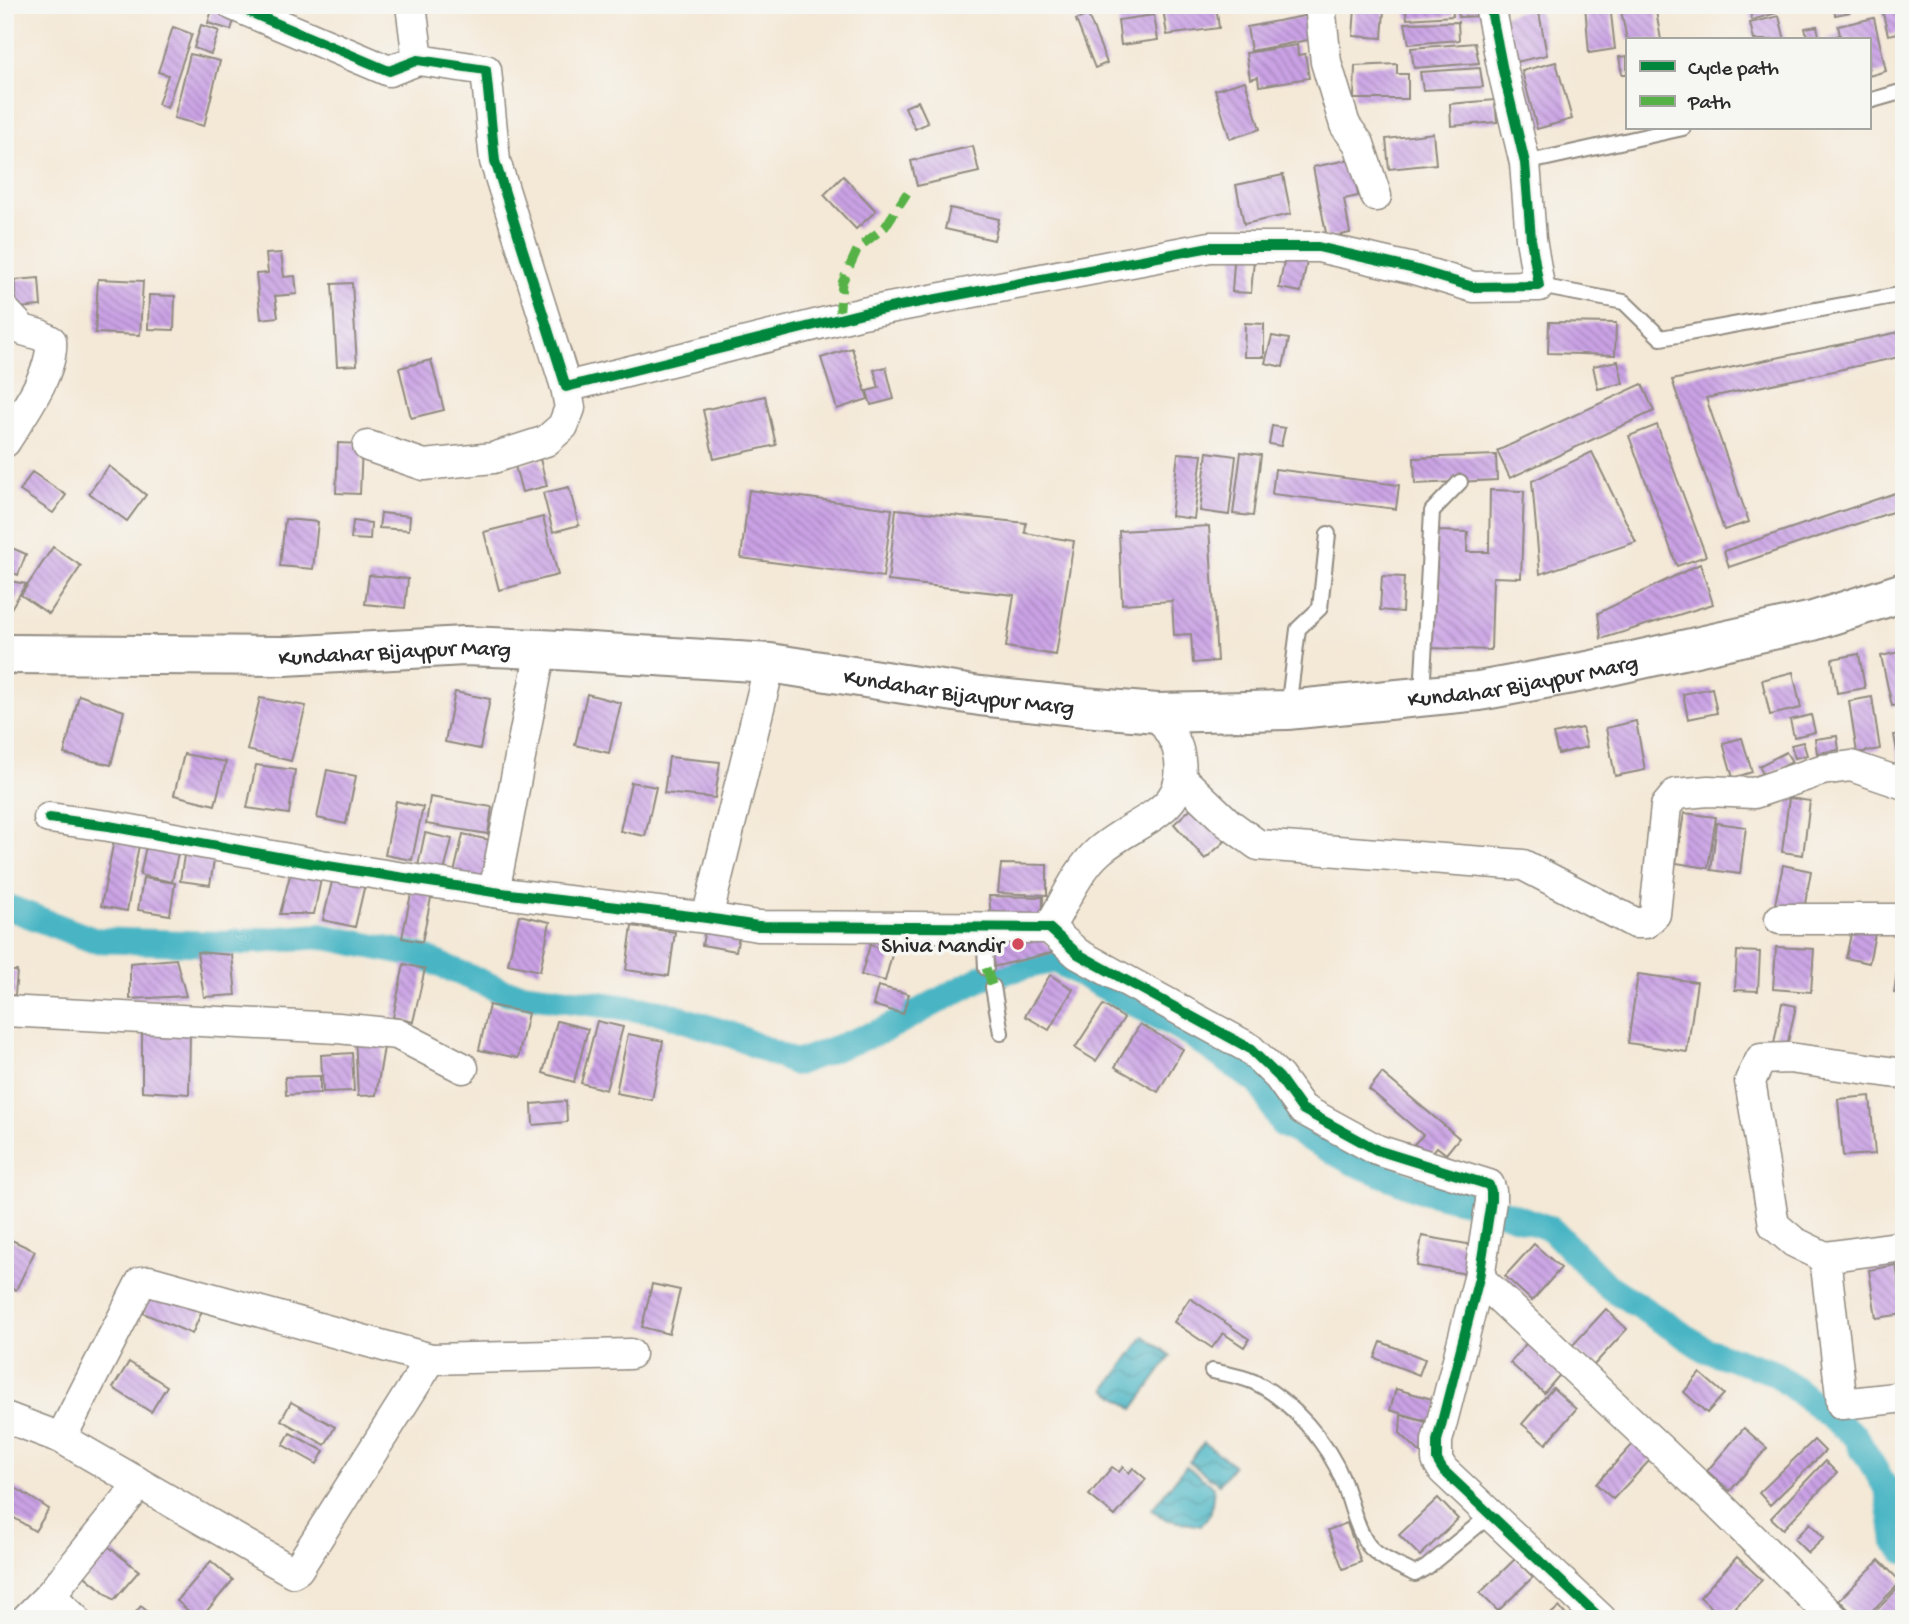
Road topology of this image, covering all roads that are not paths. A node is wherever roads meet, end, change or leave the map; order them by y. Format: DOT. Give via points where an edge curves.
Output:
graph roads {
  1 [pos="233,5"];
  2 [pos="411,5"];
  3 [pos="1320,5"];
  4 [pos="1490,5"];
  5 [pos="418,60"];
  6 [pos="1904,91"];
  7 [pos="1870,101"];
  8 [pos="1674,130"];
  9 [pos="1525,163"];
  10 [pos="1376,196"];
  11 [pos="1539,286"];
  12 [pos="1904,294"];
  13 [pos="5,311"];
  14 [pos="566,387"];
  15 [pos="5,442"];
  16 [pos="369,446"];
  17 [pos="1460,482"];
  18 [pos="1328,534"];
  19 [pos="1904,592"];
  20 [pos="541,649"];
  21 [pos="5,654"];
  22 [pos="770,663"];
  23 [pos="1422,697"];
  24 [pos="1287,710"];
  25 [pos="1157,713"];
  26 [pos="1182,779"];
  27 [pos="1904,784"];
  28 [pos="49,818"];
  29 [pos="494,892"];
  30 [pos="707,918"];
  31 [pos="1780,919"];
  32 [pos="1904,919"];
  33 [pos="984,928"];
  34 [pos="1049,928"];
  35 [pos="986,968"];
  36 [pos="993,987"];
  37 [pos="5,1011"];
  38 [pos="1001,1033"];
  39 [pos="463,1068"];
  40 [pos="1904,1074"];
  41 [pos="1904,1246"];
  42 [pos="1825,1257"];
  43 [pos="1479,1278"];
  44 [pos="630,1354"];
  45 [pos="431,1359"];
  46 [pos="1212,1371"];
  47 [pos="1904,1397"];
  48 [pos="5,1417"];
  49 [pos="61,1438"];
  50 [pos="136,1481"];
  51 [pos="1490,1515"];
  52 [pos="50,1595"];
  53 [pos="26,1619"];
  54 [pos="75,1619"];
  55 [pos="1601,1619"];
  56 [pos="1834,1619"];
  1 -- 5 [label="street" via="389,71"];
  2 -- 5 [label="street"];
  3 -- 10 [label="street" via="1326,62 1345,125 1359,144"];
  4 -- 9 [label="street"];
  5 -- 14 [label="street" via="486,70 495,161"];
  6 -- 7 [label="lane"];
  8 -- 9 [label="lane"];
  9 -- 11 [label="street"];
  11 -- 12 [label="lane" via="1624,302 1661,338"];
  11 -- 14 [label="street" via="1473,287 1318,247 1210,247 863,313"];
  13 -- 15 [label="street" via="23,330 51,341 52,352 35,393"];
  14 -- 16 [label="street" via="570,408 563,426 546,440 493,458 424,465"];
  17 -- 23 [label="lane" via="1432,512"];
  18 -- 24 [label="lane" via="1320,608 1298,629"];
  19 -- 23 [label="main road, Kundahar Bijaypur Marg" via="1813,621 1688,651 1479,691"];
  20 -- 21 [label="main road, Kundahar Bijaypur Marg" via="464,646 285,656"];
  20 -- 22 [label="main road, Kundahar Bijaypur Marg"];
  20 -- 29 [label="street"];
  22 -- 25 [label="main road, Kundahar Bijaypur Marg" via="980,696"];
  22 -- 30 [label="street"];
  23 -- 24 [label="main road, Kundahar Bijaypur Marg"];
  24 -- 25 [label="main road, Kundahar Bijaypur Marg"];
  25 -- 26 [label="street" via="1178,748"];
  26 -- 27 [label="street" via="1258,845 1523,865 1635,923 1646,923 1656,914 1666,806 1676,794 1754,793 1822,770 1851,766"];
  26 -- 34 [label="street" via="1173,801 1099,850"];
  28 -- 29 [label="street"];
  29 -- 30 [label="street"];
  30 -- 33 [label="street" via="758,926"];
  31 -- 32 [label="street"];
  33 -- 34 [label="street"];
  33 -- 35 [label="lane"];
  34 -- 43 [label="street" via="1078,954 1249,1048 1279,1077 1301,1109 1377,1150 1489,1185 1492,1191"];
  36 -- 38 [label="lane"];
  37 -- 39 [label="street" via="397,1034"];
  40 -- 42 [label="street" via="1789,1058 1761,1059 1749,1081 1774,1225 1794,1242"];
  41 -- 42 [label="street"];
  42 -- 47 [label="street" via="1842,1404"];
  43 -- 51 [label="street" via="1437,1441 1437,1460"];
  43 -- 56 [label="street"];
  44 -- 45 [label="street"];
  45 -- 49 [label="street" via="141,1282"];
  45 -- 50 [label="street" via="293,1572"];
  46 -- 51 [label="lane" via="1254,1381 1308,1426 1342,1477 1368,1546 1415,1574"];
  48 -- 49 [label="street"];
  49 -- 50 [label="street"];
  50 -- 52 [label="street" via="129,1497"];
  51 -- 55 [label="street"];
  52 -- 53 [label="street"];
  52 -- 54 [label="street"];
}
